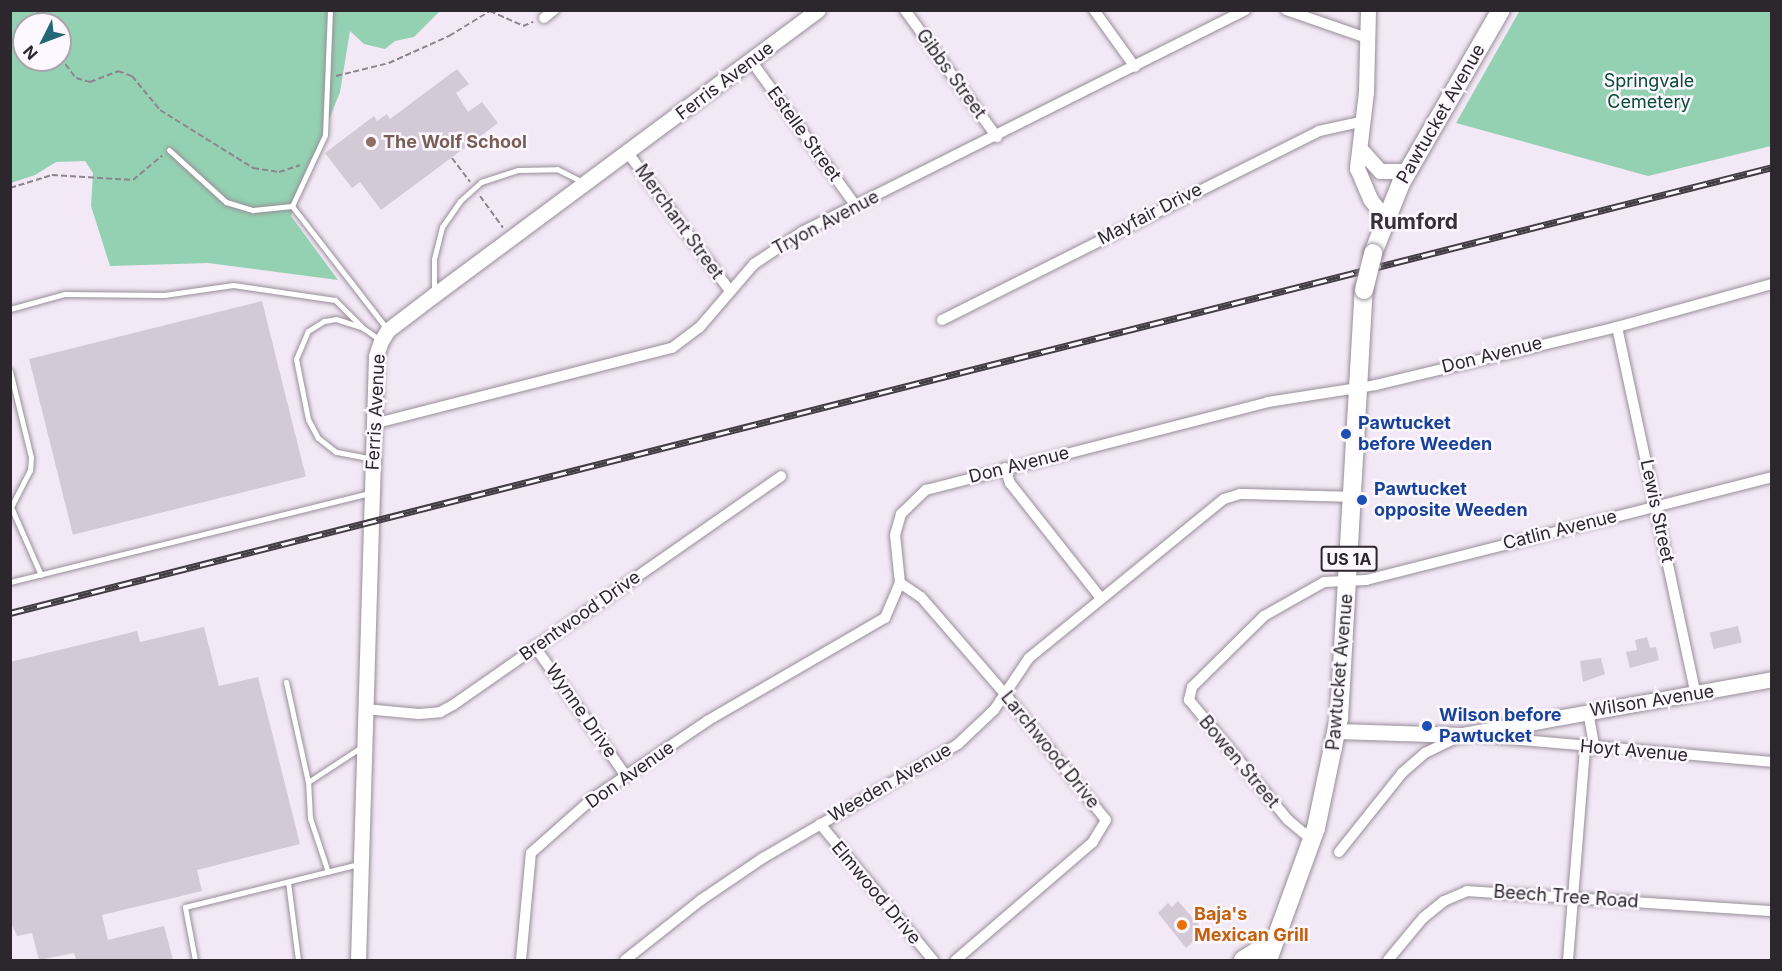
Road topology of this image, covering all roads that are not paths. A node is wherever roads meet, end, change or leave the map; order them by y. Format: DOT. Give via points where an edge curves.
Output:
graph roads {
  1 [pos="330,10"];
  2 [pos="554,10"];
  3 [pos="818,10"];
  4 [pos="905,10"];
  5 [pos="1094,10"];
  6 [pos="1245,10"];
  7 [pos="1286,10"];
  8 [pos="1368,10"];
  9 [pos="1501,10"];
  10 [pos="544,18"];
  11 [pos="1367,38"];
  12 [pos="752,62"];
  13 [pos="1136,67"];
  14 [pos="1364,121"];
  15 [pos="997,137"];
  16 [pos="169,150"];
  17 [pos="1362,151"];
  18 [pos="628,153"];
  19 [pos="1407,171"];
  20 [pos="585,183"];
  21 [pos="291,206"];
  22 [pos="856,206"];
  23 [pos="1385,218"];
  24 [pos="1772,284"];
  25 [pos="730,291"];
  26 [pos="434,295"];
  27 [pos="10,309"];
  28 [pos="942,320"];
  29 [pos="1617,327"];
  30 [pos="363,328"];
  31 [pos="384,335"];
  32 [pos="10,371"];
  33 [pos="1356,386"];
  34 [pos="377,423"];
  35 [pos="374,459"];
  36 [pos="1005,468"];
  37 [pos="781,476"];
  38 [pos="1772,477"];
  39 [pos="372,493"];
  40 [pos="1352,497"];
  41 [pos="1656,506"];
  42 [pos="41,575"];
  43 [pos="1348,580"];
  44 [pos="10,582"];
  45 [pos="900,583"];
  46 [pos="1100,597"];
  47 [pos="536,647"];
  48 [pos="1772,679"];
  49 [pos="286,682"];
  50 [pos="1005,694"];
  51 [pos="1696,695"];
  52 [pos="365,709"];
  53 [pos="1588,711"];
  54 [pos="1337,731"];
  55 [pos="1462,735"];
  56 [pos="364,745"];
  57 [pos="1590,748"];
  58 [pos="1772,762"];
  59 [pos="626,776"];
  60 [pos="308,782"];
  61 [pos="820,824"];
  62 [pos="1312,840"];
  63 [pos="1340,852"];
  64 [pos="361,864"];
  65 [pos="328,872"];
  66 [pos="288,882"];
  67 [pos="1571,897"];
  68 [pos="1772,911"];
  69 [pos="1274,941"];
  70 [pos="195,960"];
  71 [pos="298,960"];
  72 [pos="358,960"];
  73 [pos="521,960"];
  74 [pos="625,960"];
  75 [pos="933,960"];
  76 [pos="956,960"];
  77 [pos="1243,960"];
  78 [pos="1268,960"];
  79 [pos="1388,960"];
  80 [pos="1568,960"];
  1 -- 21 [label="lane" via="325,135"];
  2 -- 10 [label="street"];
  3 -- 12 [label="street, Ferris Avenue"];
  4 -- 15 [label="street, Gibbs Street"];
  5 -- 13 [label="street"];
  6 -- 13 [label="street, Tryon Avenue"];
  7 -- 11 [label="street"];
  8 -- 11 [label="street"];
  9 -- 19 [label="main road, Pawtucket Avenue / US 1A"];
  11 -- 14 [label="street"];
  12 -- 18 [label="street, Ferris Avenue"];
  12 -- 22 [label="street, Estelle Street"];
  13 -- 15 [label="street, Tryon Avenue"];
  14 -- 17 [label="street"];
  14 -- 28 [label="street, Mayfair Drive" via="1318,131"];
  15 -- 22 [label="street, Tryon Avenue"];
  16 -- 21 [label="lane" via="226,202 253,210"];
  17 -- 19 [label="street" via="1380,171"];
  17 -- 23 [label="street" via="1358,168 1363,183"];
  18 -- 20 [label="street, Ferris Avenue"];
  18 -- 25 [label="street, Merchant Street"];
  19 -- 23 [label="main road, Pawtucket Avenue / US 1A"];
  20 -- 26 [label="street, Ferris Avenue"];
  20 -- 26 [label="lane" via="557,169 518,170 474,188 442,227 434,259"];
  21 -- 31 [label="lane" via="305,219"];
  22 -- 25 [label="street, Tryon Avenue" via="772,250"];
  23 -- 33 [label="main road, Pawtucket Avenue / US 1A, bridge" via="1364,290"];
  24 -- 29 [label="street, Don Avenue"];
  25 -- 34 [label="street, Tryon Avenue" via="699,328 672,348"];
  26 -- 31 [label="street, Ferris Avenue"];
  27 -- 30 [label="lane" via="65,294 164,295 233,285 335,300"];
  29 -- 33 [label="street, Don Avenue" via="1376,385"];
  29 -- 41 [label="street, Lewis Street"];
  30 -- 31 [label="lane"];
  30 -- 35 [label="lane" via="336,319 315,325 302,340 296,366 308,419 318,438 336,452"];
  31 -- 34 [label="street, Ferris Avenue" via="376,356"];
  32 -- 42 [label="lane" via="31,457 30,470 11,507"];
  33 -- 36 [label="street, Don Avenue" via="1268,402"];
  33 -- 40 [label="main road, Pawtucket Avenue / US 1A"];
  34 -- 35 [label="street, Ferris Avenue"];
  35 -- 39 [label="street, Ferris Avenue"];
  36 -- 45 [label="street, Don Avenue" via="943,483 912,500 900,514 895,535"];
  36 -- 46 [label="street" via="1010,483"];
  37 -- 47 [label="street, Brentwood Drive"];
  38 -- 41 [label="street, Catlin Avenue"];
  39 -- 42 [label="lane"];
  39 -- 52 [label="street, Ferris Avenue"];
  40 -- 43 [label="main road, Pawtucket Avenue / US 1A"];
  40 -- 46 [label="street, Weeden Avenue" via="1240,494 1224,499"];
  41 -- 43 [label="street, Catlin Avenue" via="1366,580"];
  41 -- 51 [label="street, Lewis Street"];
  42 -- 44 [label="lane"];
  43 -- 54 [label="main road, Pawtucket Avenue / US 1A"];
  43 -- 62 [label="street, Bowen Street" via="1324,582 1264,616 1192,687 1189,700 1288,820"];
  45 -- 50 [label="street, Larchwood Drive" via="921,597"];
  45 -- 59 [label="street, Don Avenue" via="885,618 871,628 706,722"];
  46 -- 50 [label="street, Weeden Avenue" via="1029,658"];
  47 -- 52 [label="street, Brentwood Drive" via="440,712"];
  47 -- 59 [label="street, Wynne Drive"];
  48 -- 51 [label="street, Wilson Avenue"];
  49 -- 60 [label="lane"];
  50 -- 61 [label="street, Weeden Avenue" via="958,744"];
  50 -- 76 [label="street, Larchwood Drive" via="1106,820 1093,842"];
  51 -- 53 [label="street, Wilson Avenue"];
  52 -- 56 [label="street, Ferris Avenue"];
  53 -- 55 [label="street, Wilson Avenue"];
  53 -- 57 [label="street"];
  54 -- 55 [label="street, Hoyt Avenue"];
  54 -- 62 [label="main road, Pawtucket Avenue / US 1A"];
  55 -- 57 [label="street, Hoyt Avenue"];
  55 -- 63 [label="street" via="1425,753 1402,773"];
  56 -- 60 [label="lane"];
  56 -- 64 [label="street, Ferris Avenue"];
  57 -- 58 [label="street, Hoyt Avenue"];
  57 -- 67 [label="street"];
  59 -- 73 [label="street, Don Avenue" via="531,853"];
  60 -- 65 [label="lane" via="310,818"];
  61 -- 74 [label="street, Weeden Avenue" via="701,900"];
  61 -- 75 [label="street, Elmwood Drive"];
  62 -- 69 [label="main road, Pawtucket Avenue / US 1A"];
  64 -- 65 [label="lane"];
  64 -- 72 [label="street, Ferris Avenue"];
  65 -- 66 [label="lane"];
  66 -- 70 [label="lane" via="185,907"];
  66 -- 71 [label="lane"];
  67 -- 68 [label="street, Beech Tree Road"];
  67 -- 79 [label="street, Beech Tree Road" via="1467,891 1444,901 1423,918"];
  67 -- 80 [label="street"];
  69 -- 77 [label="main road"];
  69 -- 78 [label="main road, Pawtucket Avenue"];
}
